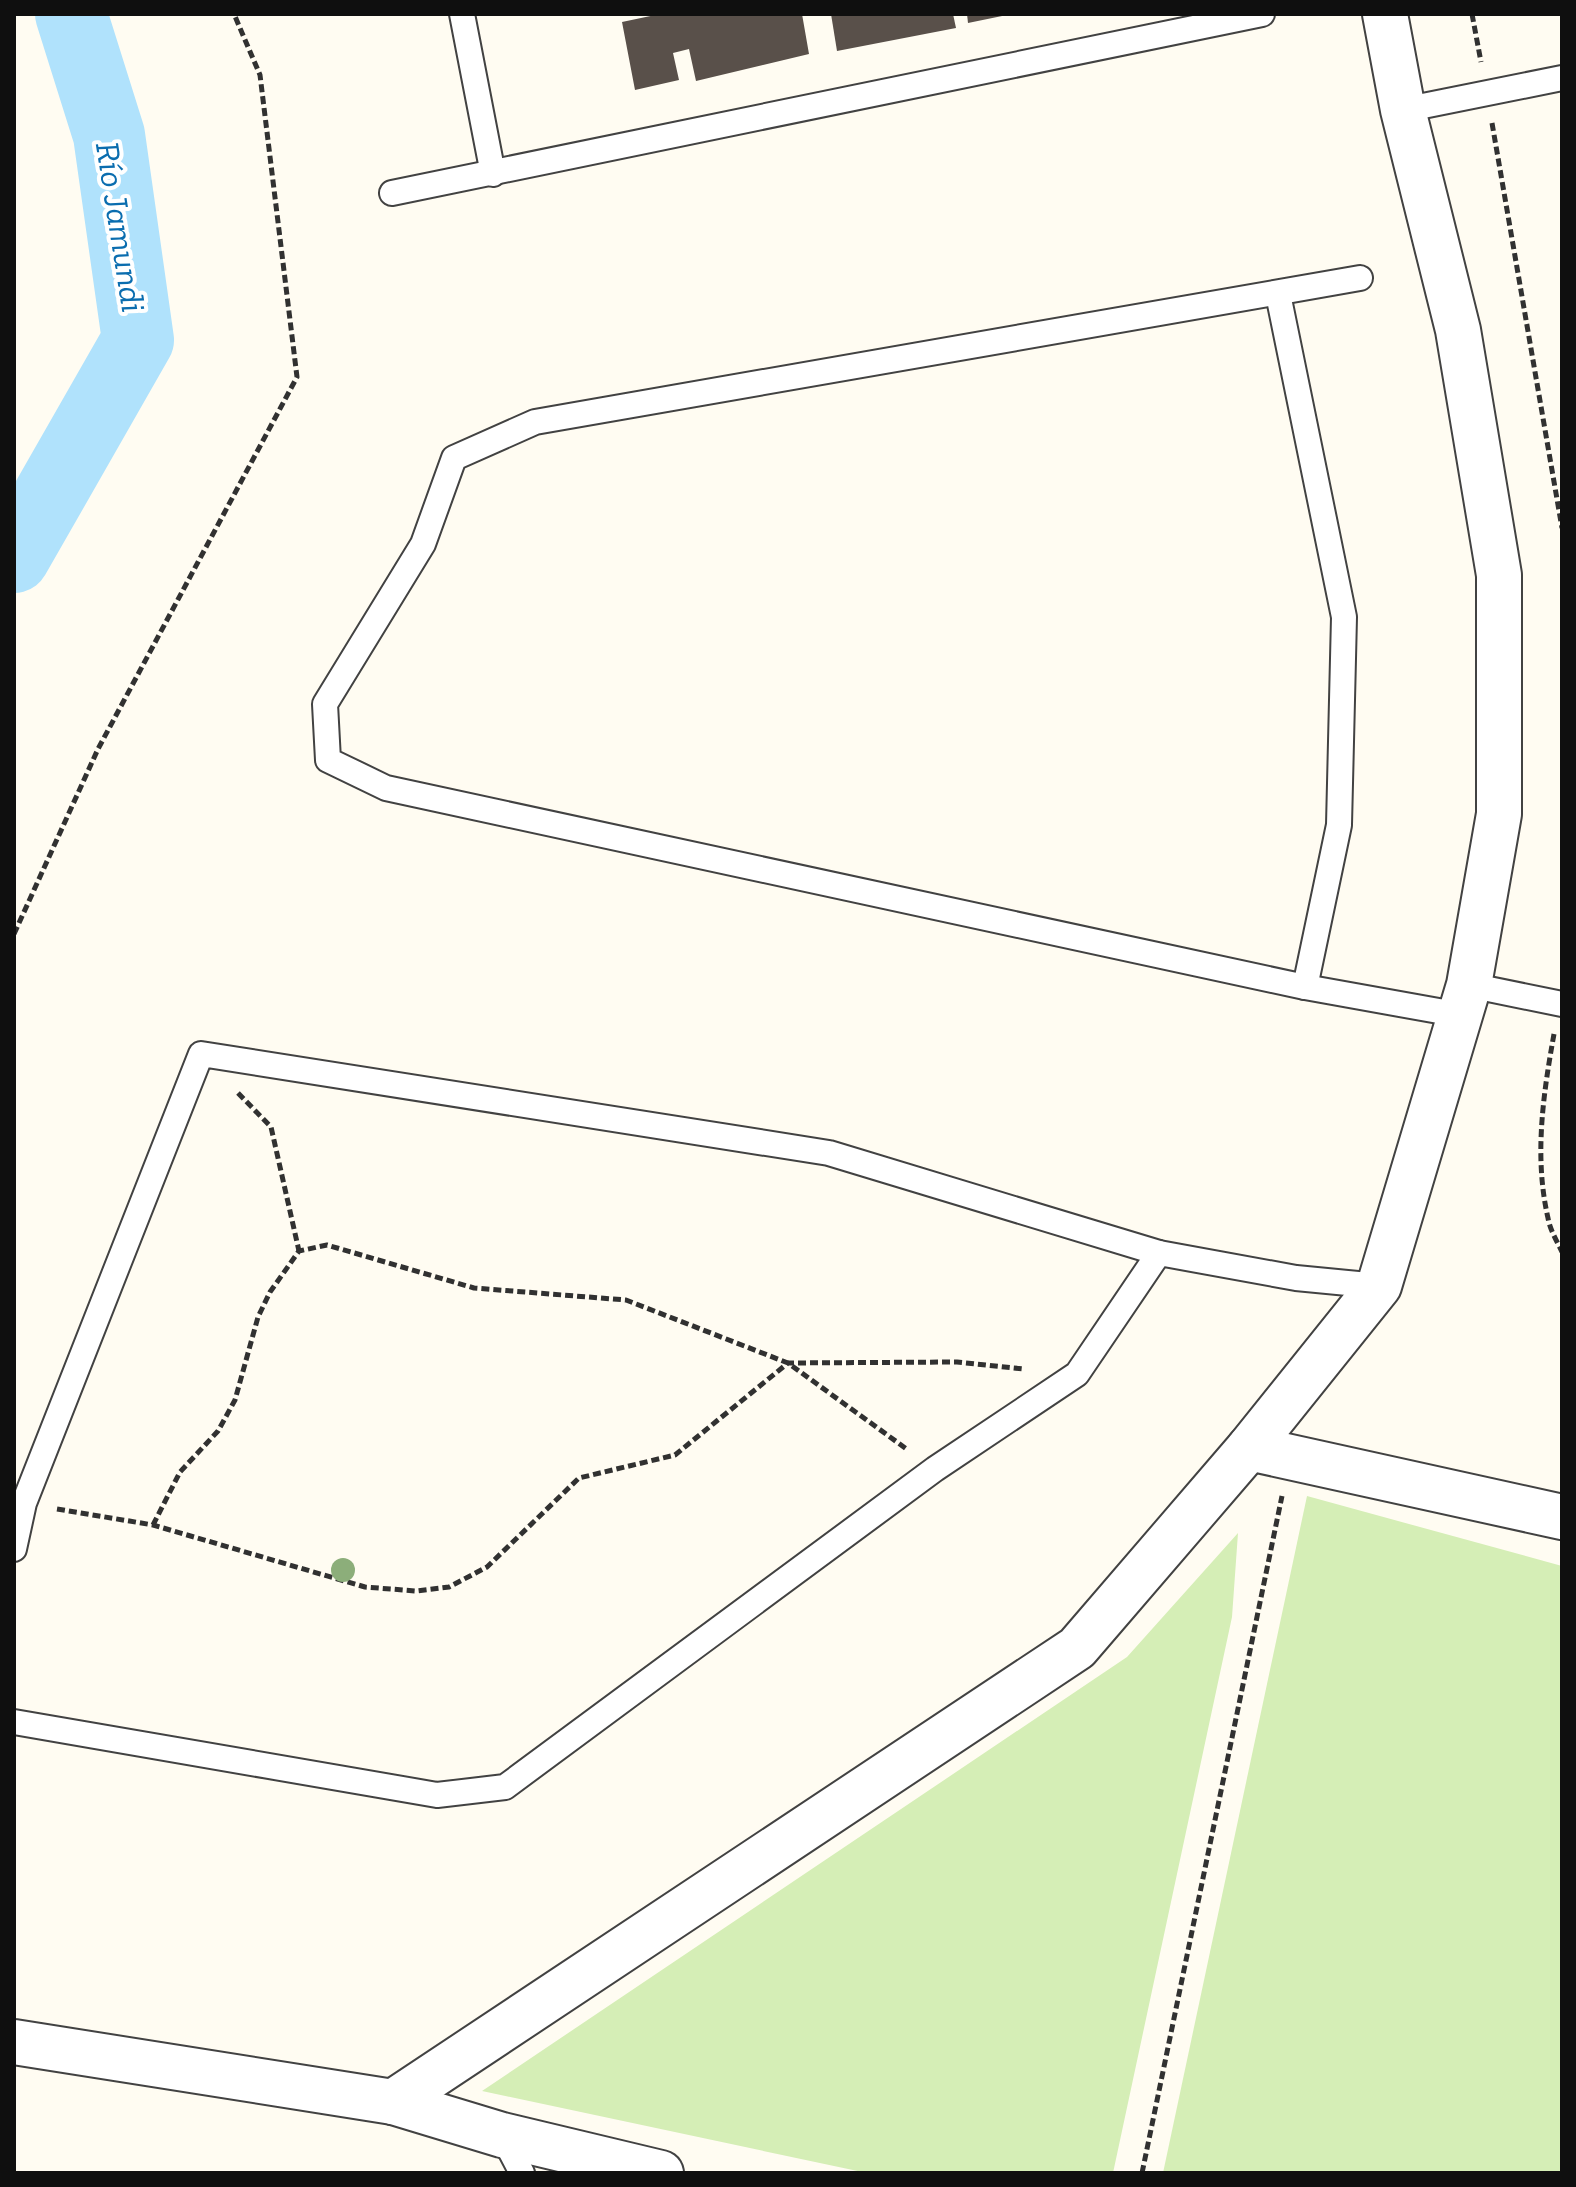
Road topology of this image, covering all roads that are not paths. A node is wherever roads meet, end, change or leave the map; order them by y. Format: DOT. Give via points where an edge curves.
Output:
graph roads {
  1 [pos="462,14"];
  2 [pos="1262,14"];
  3 [pos="1385,14"];
  4 [pos="1178,22"];
  5 [pos="1562,78"];
  6 [pos="1403,110"];
  7 [pos="493,174"];
  8 [pos="392,193"];
  9 [pos="1360,278"];
  10 [pos="1278,294"];
  11 [pos="1305,987"];
  12 [pos="1465,1000"];
  13 [pos="1560,1003"];
  14 [pos="1159,1253"];
  15 [pos="1379,1286"];
  16 [pos="1270,1452"];
  17 [pos="1562,1517"];
  18 [pos="14,1549"];
  19 [pos="14,1722"];
  20 [pos="14,2042"];
  21 [pos="393,2102"];
  22 [pos="502,2135"];
  23 [pos="522,2173"];
  24 [pos="661,2173"];
  1 -- 7 [label="lane"];
  2 -- 4 [label="lane"];
  3 -- 6 [label="street"];
  4 -- 7 [label="lane"];
  5 -- 6 [label="lane"];
  6 -- 12 [label="street" via="1458,330 1499,575 1499,814"];
  7 -- 8 [label="lane"];
  9 -- 10 [label="lane"];
  10 -- 11 [label="lane" via="1344,617 1339,825"];
  10 -- 11 [label="lane" via="535,422 454,458 423,544 325,704 328,760 386,788"];
  11 -- 12 [label="lane"];
  12 -- 13 [label="lane"];
  12 -- 15 [label="street"];
  14 -- 15 [label="lane" via="1296,1278"];
  14 -- 18 [label="lane" via="829,1153 201,1054 24,1503"];
  14 -- 19 [label="lane" via="1077,1374 935,1469 505,1787 437,1795"];
  15 -- 16 [label="street"];
  16 -- 17 [label="street"];
  16 -- 21 [label="street" via="1077,1648"];
  20 -- 21 [label="street"];
  21 -- 22 [label="street"];
  22 -- 23 [label="lane"];
  22 -- 24 [label="street"];
}
